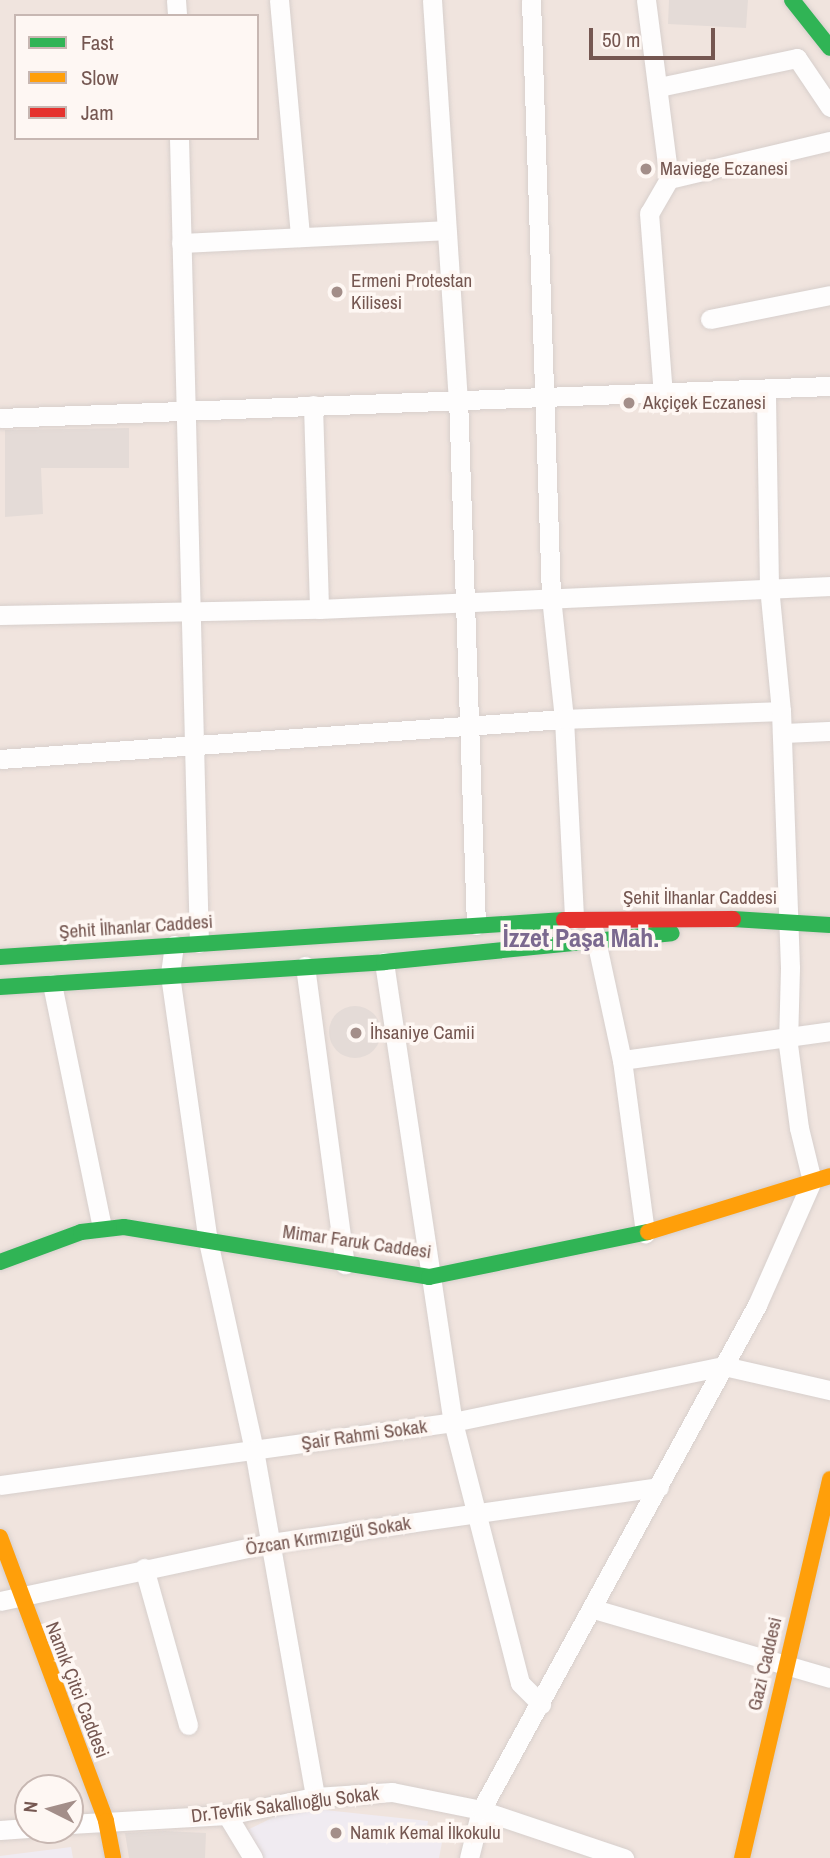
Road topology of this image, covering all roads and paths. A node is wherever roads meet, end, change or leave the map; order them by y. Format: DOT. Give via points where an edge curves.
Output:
graph roads {
  1 [pos="279,0"];
  2 [pos="432,0"];
  3 [pos="531,0"];
  4 [pos="646,0"];
  5 [pos="792,0"];
  6 [pos="830,48"];
  7 [pos="659,87"];
  8 [pos="830,107"];
  9 [pos="179,140"];
  10 [pos="830,141"];
  11 [pos="669,179"];
  12 [pos="446,230"];
  13 [pos="300,237"];
  14 [pos="181,243"];
  15 [pos="830,295"];
  16 [pos="710,319"];
  17 [pos="830,386"];
  18 [pos="766,388"];
  19 [pos="663,394"];
  20 [pos="547,395"];
  21 [pos="458,397"];
  22 [pos="313,405"];
  23 [pos="185,412"];
  24 [pos="0,418"];
  25 [pos="830,586"];
  26 [pos="769,587"];
  27 [pos="551,597"];
  28 [pos="462,600"];
  29 [pos="318,608"];
  30 [pos="187,611"];
  31 [pos="0,615"];
  32 [pos="781,710"];
  33 [pos="564,719"];
  34 [pos="472,727"];
  35 [pos="830,730"];
  36 [pos="782,733"];
  37 [pos="191,745"];
  38 [pos="0,759"];
  39 [pos="583,919"];
  40 [pos="786,919"];
  41 [pos="477,925"];
  42 [pos="830,925"];
  43 [pos="199,943"];
  44 [pos="596,943"];
  45 [pos="174,945"];
  46 [pos="0,957"];
  47 [pos="384,962"];
  48 [pos="305,966"];
  49 [pos="170,975"];
  50 [pos="52,984"];
  51 [pos="0,987"];
  52 [pos="830,1031"];
  53 [pos="788,1039"];
  54 [pos="622,1060"];
  55 [pos="821,1179"];
  56 [pos="102,1227"];
  57 [pos="645,1233"];
  58 [pos="208,1241"];
  59 [pos="0,1262"];
  60 [pos="345,1264"];
  61 [pos="429,1277"];
  62 [pos="724,1366"];
  63 [pos="830,1390"];
  64 [pos="453,1422"];
  65 [pos="254,1450"];
  66 [pos="830,1479"];
  67 [pos="0,1485"];
  68 [pos="659,1487"];
  69 [pos="478,1513"];
  70 [pos="0,1537"];
  71 [pos="270,1543"];
  72 [pos="144,1568"];
  73 [pos="10,1600"];
  74 [pos="594,1609"];
  75 [pos="785,1669"];
  76 [pos="830,1678"];
  77 [pos="541,1704"];
  78 [pos="188,1725"];
  79 [pos="315,1797"];
  80 [pos="481,1810"];
  81 [pos="227,1815"];
  82 [pos="106,1821"];
  83 [pos="84,1823"];
  84 [pos="113,1858"];
  85 [pos="253,1858"];
  86 [pos="469,1858"];
  87 [pos="624,1858"];
  88 [pos="743,1858"];
  1 -- 13 [label="street"];
  2 -- 12 [label="street"];
  3 -- 20 [label="street"];
  4 -- 7 [label="street"];
  5 -- 6 [label="street"];
  7 -- 8 [label="street" via="797,58"];
  7 -- 11 [label="street"];
  9 -- 14 [label="street"];
  10 -- 11 [label="street"];
  11 -- 19 [label="street" via="649,214"];
  12 -- 13 [label="street"];
  12 -- 21 [label="street"];
  13 -- 14 [label="street"];
  14 -- 23 [label="street"];
  15 -- 16 [label="street"];
  17 -- 18 [label="street"];
  18 -- 19 [label="street"];
  18 -- 26 [label="street"];
  19 -- 20 [label="street"];
  20 -- 21 [label="street"];
  20 -- 27 [label="street"];
  21 -- 22 [label="street"];
  21 -- 28 [label="street"];
  22 -- 23 [label="street"];
  22 -- 29 [label="street"];
  23 -- 24 [label="street"];
  23 -- 30 [label="street"];
  25 -- 26 [label="street"];
  26 -- 27 [label="street"];
  26 -- 32 [label="street"];
  27 -- 28 [label="street"];
  27 -- 33 [label="street"];
  28 -- 29 [label="street"];
  28 -- 34 [label="street"];
  29 -- 30 [label="street"];
  30 -- 31 [label="street"];
  30 -- 37 [label="street"];
  32 -- 33 [label="street"];
  32 -- 36 [label="street"];
  33 -- 34 [label="street"];
  33 -- 39 [label="street"];
  34 -- 37 [label="street"];
  34 -- 41 [label="street"];
  35 -- 36 [label="street"];
  36 -- 40 [label="street"];
  37 -- 38 [label="street"];
  37 -- 43 [label="street"];
  39 -- 40 [label="street, Şehit İlhanlar Caddesi"];
  39 -- 41 [label="street, Şehit İlhanlar Caddesi"];
  39 -- 44 [label="street"];
  40 -- 42 [label="street"];
  40 -- 44 [label="street, Şehit İlhanlar Caddesi"];
  40 -- 53 [label="street"];
  41 -- 43 [label="street, Şehit İlhanlar Caddesi"];
  43 -- 45 [label="street, Şehit İlhanlar Caddesi"];
  44 -- 47 [label="street, Şehit İlhanlar Caddesi"];
  44 -- 54 [label="street"];
  45 -- 46 [label="street, Şehit İlhanlar Caddesi"];
  45 -- 49 [label="street"];
  47 -- 48 [label="street, Şehit İlhanlar Caddesi"];
  47 -- 61 [label="street"];
  48 -- 49 [label="street, Şehit İlhanlar Caddesi"];
  48 -- 60 [label="street"];
  49 -- 50 [label="street, Şehit İlhanlar Caddesi"];
  49 -- 58 [label="street"];
  50 -- 51 [label="street, Şehit İlhanlar Caddesi"];
  50 -- 56 [label="street"];
  52 -- 53 [label="street"];
  53 -- 54 [label="street"];
  53 -- 55 [label="street" via="799,1128"];
  54 -- 57 [label="street"];
  55 -- 57 [label="street, Mimar Faruk Caddesi"];
  55 -- 62 [label="street"];
  56 -- 58 [label="street, Mimar Faruk Caddesi"];
  56 -- 59 [label="street, Mimar Faruk Caddesi"];
  57 -- 61 [label="street, Mimar Faruk Caddesi"];
  58 -- 60 [label="street, Mimar Faruk Caddesi"];
  58 -- 65 [label="street"];
  60 -- 61 [label="street, Mimar Faruk Caddesi"];
  61 -- 64 [label="street"];
  62 -- 63 [label="street"];
  62 -- 64 [label="street, Şair Rahmi Sokak"];
  62 -- 68 [label="street"];
  64 -- 65 [label="street, Şair Rahmi Sokak"];
  64 -- 69 [label="street"];
  65 -- 67 [label="street, Şair Rahmi Sokak"];
  65 -- 71 [label="street"];
  66 -- 75 [label="street, Gazi Caddesi"];
  68 -- 69 [label="street, Özcan Kırmızıgül Sokak"];
  68 -- 74 [label="street"];
  69 -- 71 [label="street, Özcan Kırmızıgül Sokak"];
  69 -- 77 [label="street" via="520,1683"];
  70 -- 73 [label="street, Namık Çitci Caddesi"];
  71 -- 72 [label="street, Özcan Kırmızıgül Sokak"];
  71 -- 79 [label="street"];
  72 -- 73 [label="street, Özcan Kırmızıgül Sokak"];
  72 -- 78 [label="street"];
  73 -- 82 [label="street, Namık Çitci Caddesi"];
  74 -- 75 [label="street"];
  74 -- 77 [label="street"];
  75 -- 76 [label="street"];
  75 -- 88 [label="street, Gazi Caddesi"];
  77 -- 80 [label="street"];
  79 -- 80 [label="street, Dr.Tevfik Sakallıoğlu Sokak" via="392,1793"];
  79 -- 81 [label="street, Dr.Tevfik Sakallıoğlu Sokak"];
  80 -- 86 [label="street"];
  80 -- 87 [label="street, Dr.Tevfik Sakallıoğlu Sokak"];
  81 -- 82 [label="street, Dr.Tevfik Sakallıoğlu Sokak"];
  81 -- 85 [label="street"];
  82 -- 83 [label="street, Dr.Tevfik Sakallıoğlu Sokak"];
  82 -- 84 [label="street, Namık Çitci Caddesi"];
}
